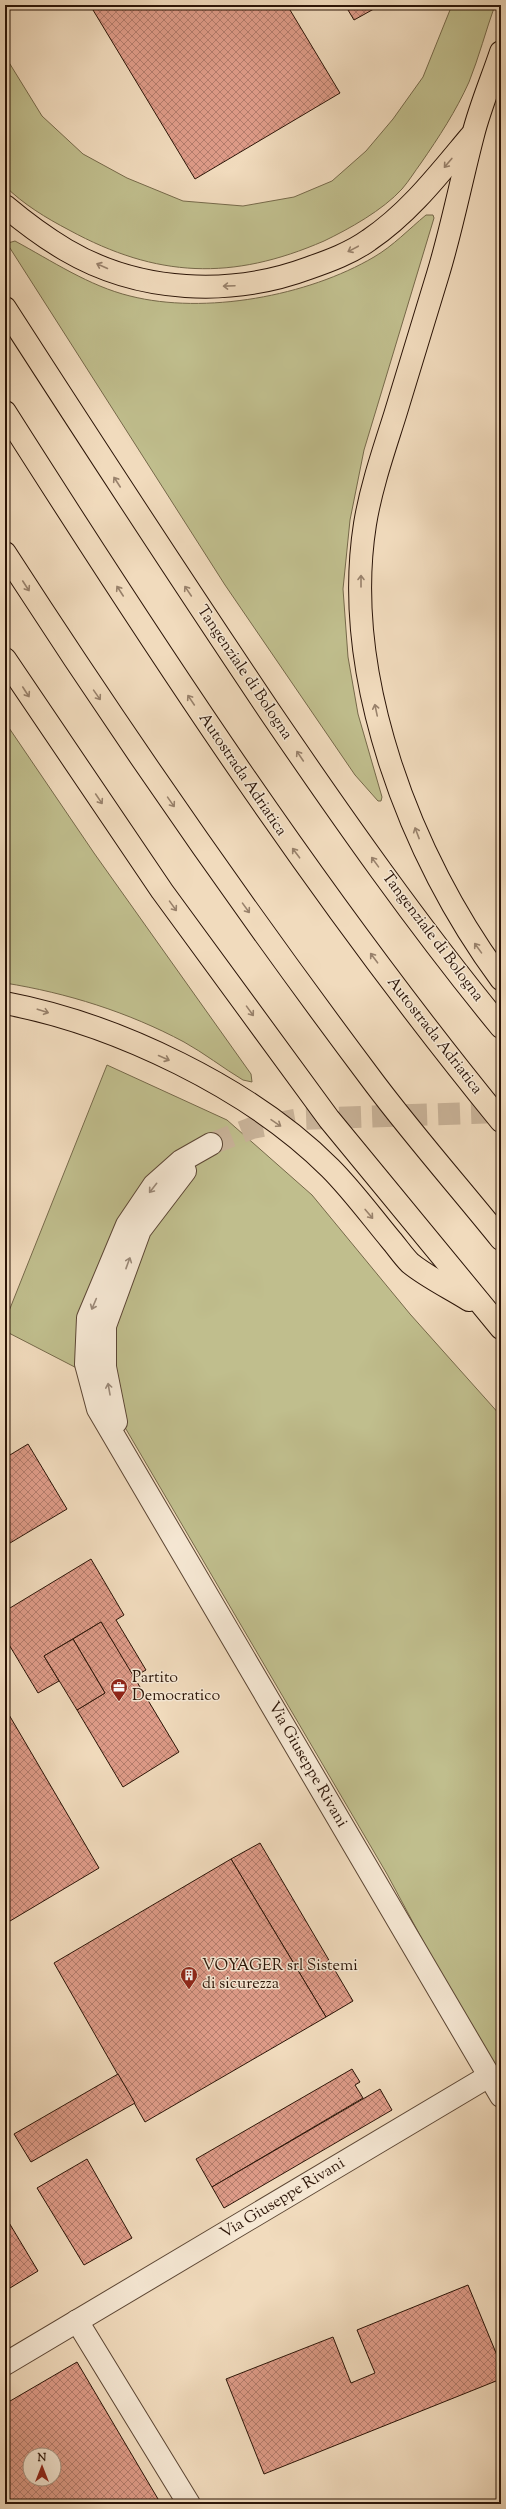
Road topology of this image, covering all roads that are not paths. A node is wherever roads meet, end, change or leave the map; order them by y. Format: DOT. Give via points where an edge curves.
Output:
graph roads {
  1 [pos="501,52"];
  2 [pos="473,133"];
  3 [pos="5,206"];
  4 [pos="5,308"];
  5 [pos="5,412"];
  6 [pos="5,553"];
  7 [pos="5,659"];
  8 [pos="501,979"];
  9 [pos="5,1003"];
  10 [pos="501,1027"];
  11 [pos="501,1121"];
  12 [pos="208,1146"];
  13 [pos="501,1239"];
  14 [pos="484,1309"];
  15 [pos="501,1328"];
  16 [pos="489,2076"];
  17 [pos="501,2096"];
  18 [pos="78,2321"];
  19 [pos="5,2364"];
  20 [pos="189,2504"];
  1 -- 2 [label="highway"];
  2 -- 3 [label="highway, one-way" via="430,185 397,218 368,241 333,259 284,278 239,286 194,288 162,284 110,270 67,251"];
  8 -- 2 [label="highway, one-way" via="475,944 448,896 420,841 395,776 377,714 365,653 360,607 360,571 365,523 384,448 443,259"];
  10 -- 4 [label="highway, Tangenziale di Bologna, one-way" via="451,966 328,797 163,554"];
  11 -- 5 [label="highway, Autostrada Adriatica, one-way" via="435,1040 276,826 156,648"];
  6 -- 13 [label="highway, one-way" via="92,688 213,862 376,1085"];
  7 -- 14 [label="highway, one-way" via="162,891 320,1106"];
  9 -- 14 [label="highway, one-way" via="38,1009 108,1033 168,1059 237,1096 284,1128 330,1168 410,1263"];
  12 -- 16 [label="street, Via Giuseppe Rivani" via="140,1230 106,1326 106,1367 114,1418 126,1454"];
  14 -- 15 [label="highway"];
  16 -- 17 [label="street, Via Giuseppe Rivani"];
  16 -- 18 [label="street, Via Giuseppe Rivani"];
  18 -- 19 [label="street, Via Giuseppe Rivani"];
  18 -- 20 [label="street"];
}
